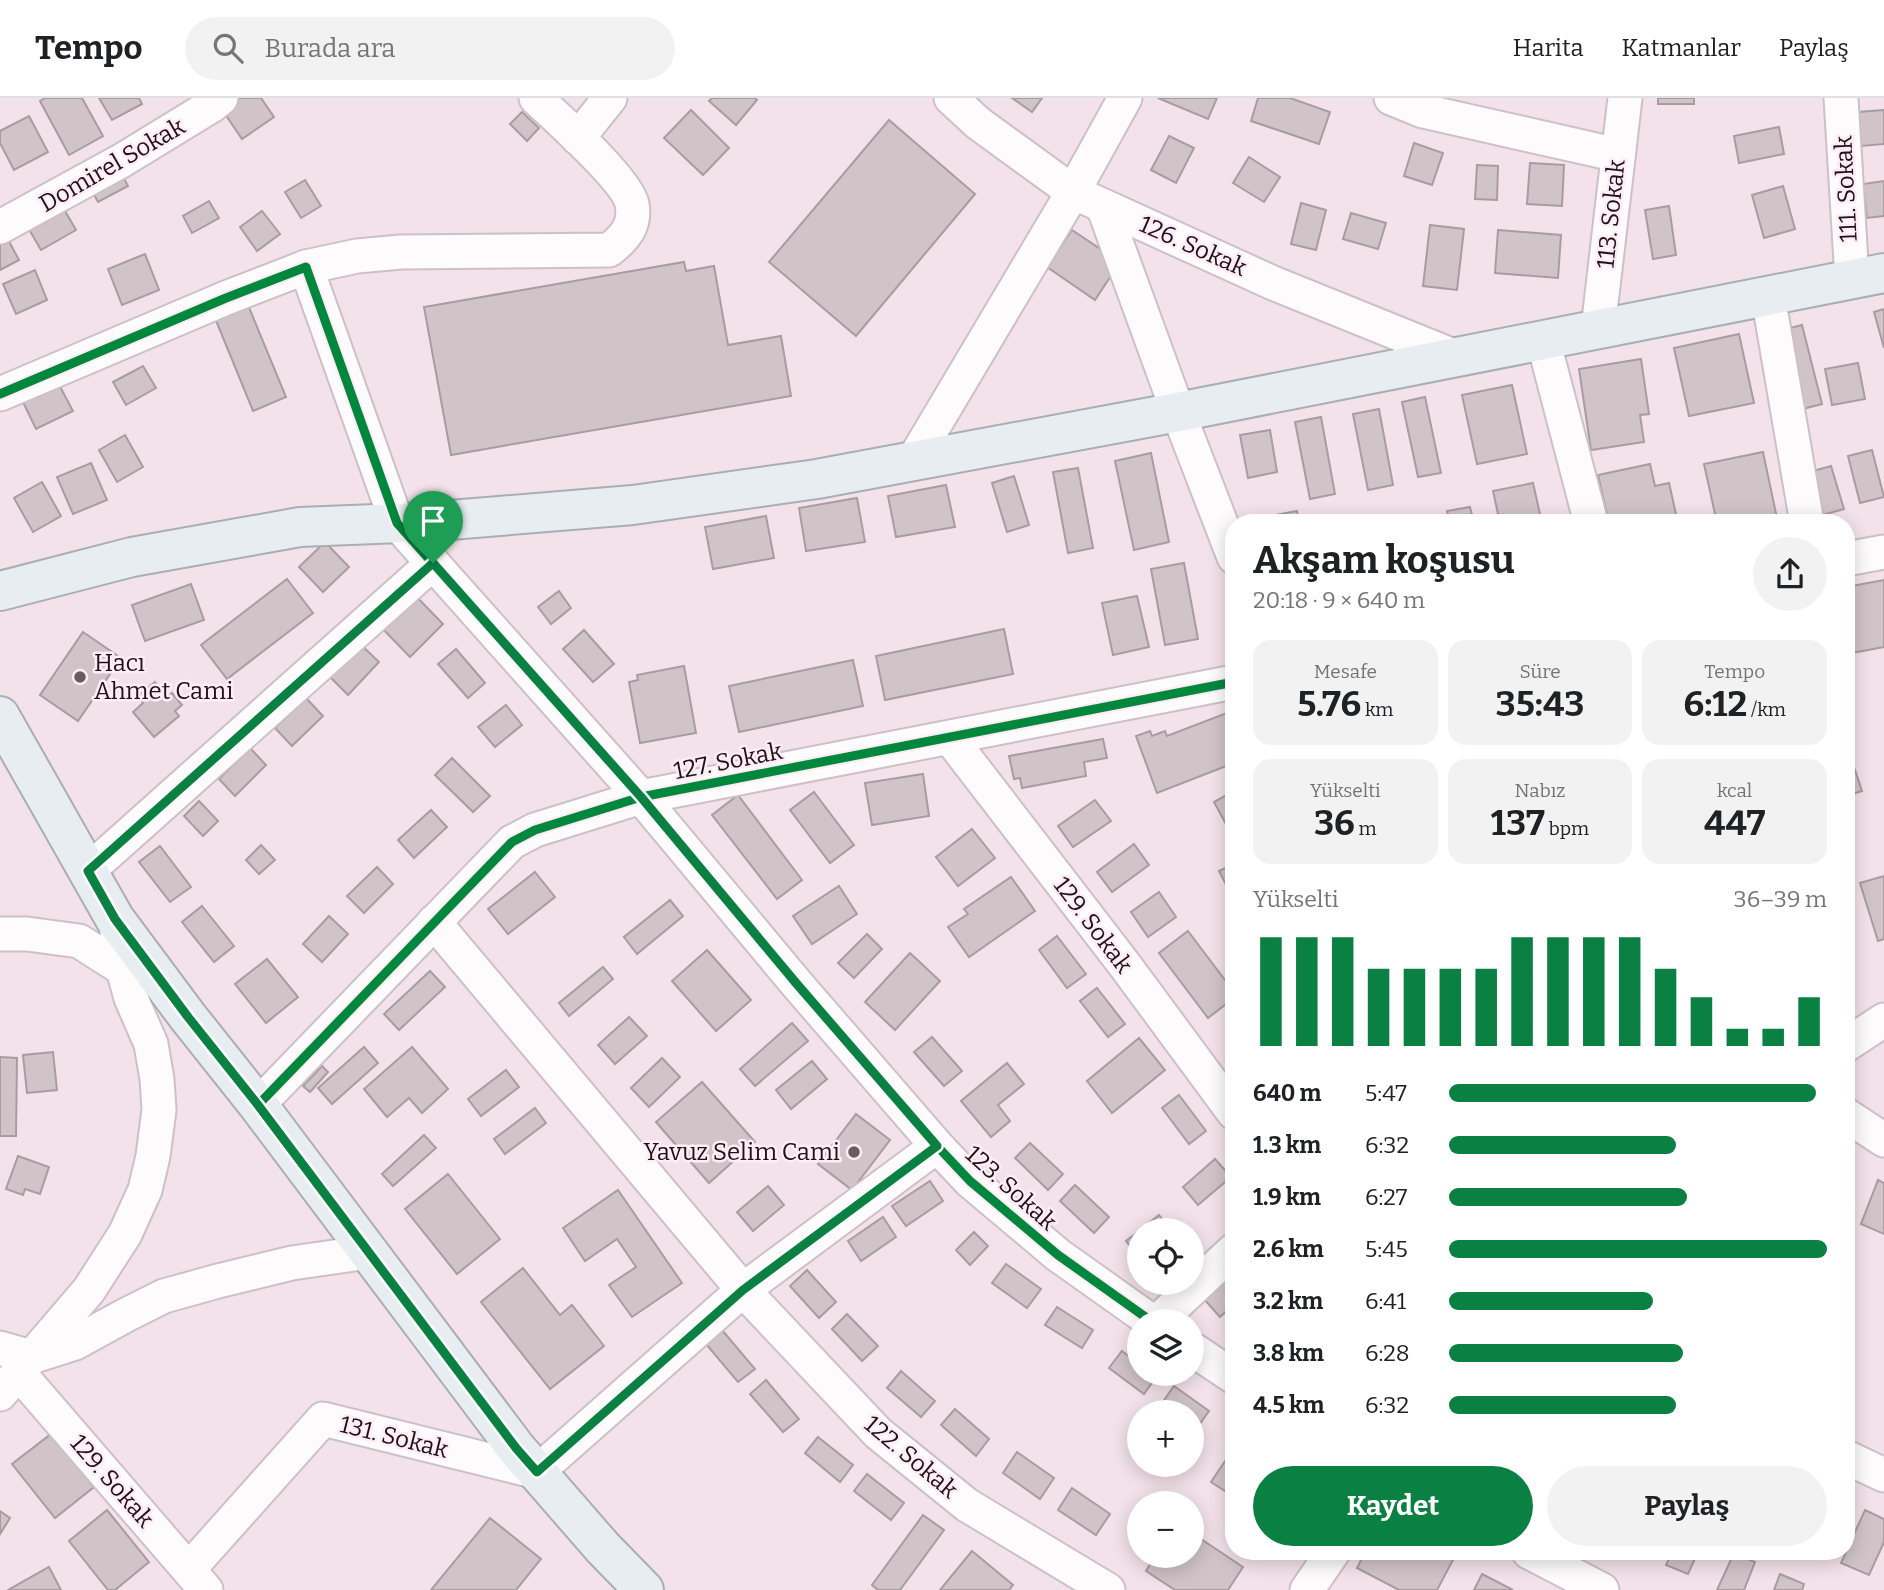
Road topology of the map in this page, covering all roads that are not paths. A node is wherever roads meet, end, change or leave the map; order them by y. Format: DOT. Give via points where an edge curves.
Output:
graph roads {
  1 [pos="221,98"];
  2 [pos="536,98"];
  3 [pos="610,98"];
  4 [pos="951,98"];
  5 [pos="1125,98"];
  6 [pos="1391,98"];
  7 [pos="1625,98"];
  8 [pos="1841,98"];
  9 [pos="1424,104"];
  10 [pos="578,138"];
  11 [pos="1618,155"];
  12 [pos="1073,192"];
  13 [pos="1103,206"];
  14 [pos="0,228"];
  15 [pos="306,267"];
  16 [pos="1868,276"];
  17 [pos="1768,296"];
  18 [pos="1598,329"];
  19 [pos="1543,340"];
  20 [pos="1456,358"];
  21 [pos="0,394"];
  22 [pos="1178,412"];
  23 [pos="913,461"];
  24 [pos="1589,514"];
  25 [pos="1805,514"];
  26 [pos="397,523"];
  27 [pos="1225,533"];
  28 [pos="1884,552"];
  29 [pos="1855,557"];
  30 [pos="433,563"];
  31 [pos="0,591"];
  32 [pos="1225,684"];
  33 [pos="0,716"];
  34 [pos="950,738"];
  35 [pos="641,797"];
  36 [pos="88,871"];
  37 [pos="115,919"];
  38 [pos="434,922"];
  39 [pos="0,934"];
  40 [pos="123,969"];
  41 [pos="1884,1020"];
  42 [pos="1855,1039"];
  43 [pos="1225,1101"];
  44 [pos="258,1105"];
  45 [pos="1855,1121"];
  46 [pos="1884,1140"];
  47 [pos="937,1146"];
  48 [pos="368,1252"];
  49 [pos="1225,1258"];
  50 [pos="743,1290"];
  51 [pos="1134,1309"];
  52 [pos="1171,1309"];
  53 [pos="1204,1357"];
  54 [pos="12,1368"];
  55 [pos="1225,1371"];
  56 [pos="1855,1461"];
  57 [pos="537,1472"];
  58 [pos="1884,1475"];
  59 [pos="1328,1560"];
  60 [pos="1544,1560"];
  61 [pos="197,1580"];
  62 [pos="644,1590"];
  63 [pos="1108,1590"];
  64 [pos="1307,1590"];
  65 [pos="1602,1590"];
  1 -- 14 [label="street, Domirel Sokak" via="121,161"];
  2 -- 10 [label="street"];
  3 -- 10 [label="street"];
  4 -- 12 [label="street, 126. Sokak"];
  5 -- 12 [label="street"];
  6 -- 9 [label="street"];
  7 -- 11 [label="street, 113. Sokak"];
  8 -- 16 [label="street, 111. Sokak"];
  9 -- 11 [label="street"];
  10 -- 15 [label="street" via="632,202 632,223 623,240 609,250 401,252"];
  11 -- 18 [label="street, 113. Sokak"];
  12 -- 13 [label="street, 126. Sokak"];
  12 -- 23 [label="street"];
  13 -- 20 [label="street, 126. Sokak"];
  13 -- 22 [label="street"];
  15 -- 21 [label="street"];
  15 -- 26 [label="street"];
  16 -- 17 [label="main road"];
  17 -- 18 [label="main road"];
  17 -- 25 [label="street"];
  18 -- 19 [label="main road"];
  19 -- 20 [label="main road"];
  19 -- 24 [label="street"];
  20 -- 22 [label="main road"];
  22 -- 23 [label="main road"];
  22 -- 27 [label="street"];
  23 -- 26 [label="main road" via="633,505"];
  26 -- 30 [label="street, 123. Sokak"];
  26 -- 31 [label="main road" via="300,527 132,557"];
  28 -- 29 [label="street"];
  30 -- 35 [label="street, 123. Sokak"];
  30 -- 36 [label="street"];
  32 -- 34 [label="street, 127. Sokak"];
  33 -- 36 [label="main road"];
  34 -- 35 [label="street, 127. Sokak"];
  34 -- 43 [label="street, 129. Sokak"];
  35 -- 38 [label="street, 127. Sokak" via="535,830 512,842"];
  35 -- 47 [label="street, 123. Sokak"];
  36 -- 37 [label="main road"];
  37 -- 40 [label="street"];
  37 -- 44 [label="main road"];
  38 -- 44 [label="street, 127. Sokak"];
  38 -- 50 [label="street, 122. Sokak"];
  39 -- 40 [label="street" via="79,941"];
  40 -- 54 [label="street" via="151,1044 157,1079 159,1110 145,1190 125,1234 89,1290"];
  41 -- 42 [label="street"];
  44 -- 48 [label="main road"];
  45 -- 46 [label="street"];
  47 -- 50 [label="street"];
  47 -- 51 [label="street, 123. Sokak" via="1058,1255"];
  48 -- 54 [label="street" via="292,1263 164,1296 75,1343"];
  48 -- 57 [label="main road"];
  49 -- 52 [label="street"];
  50 -- 57 [label="street"];
  50 -- 63 [label="street, 122. Sokak" via="878,1433 967,1504"];
  53 -- 55 [label="street"];
  54 -- 61 [label="street, 129. Sokak"];
  56 -- 58 [label="street"];
  57 -- 61 [label="street, 131. Sokak" via="323,1419"];
  57 -- 62 [label="main road"];
  59 -- 64 [label="street"];
  60 -- 65 [label="street"];
}
